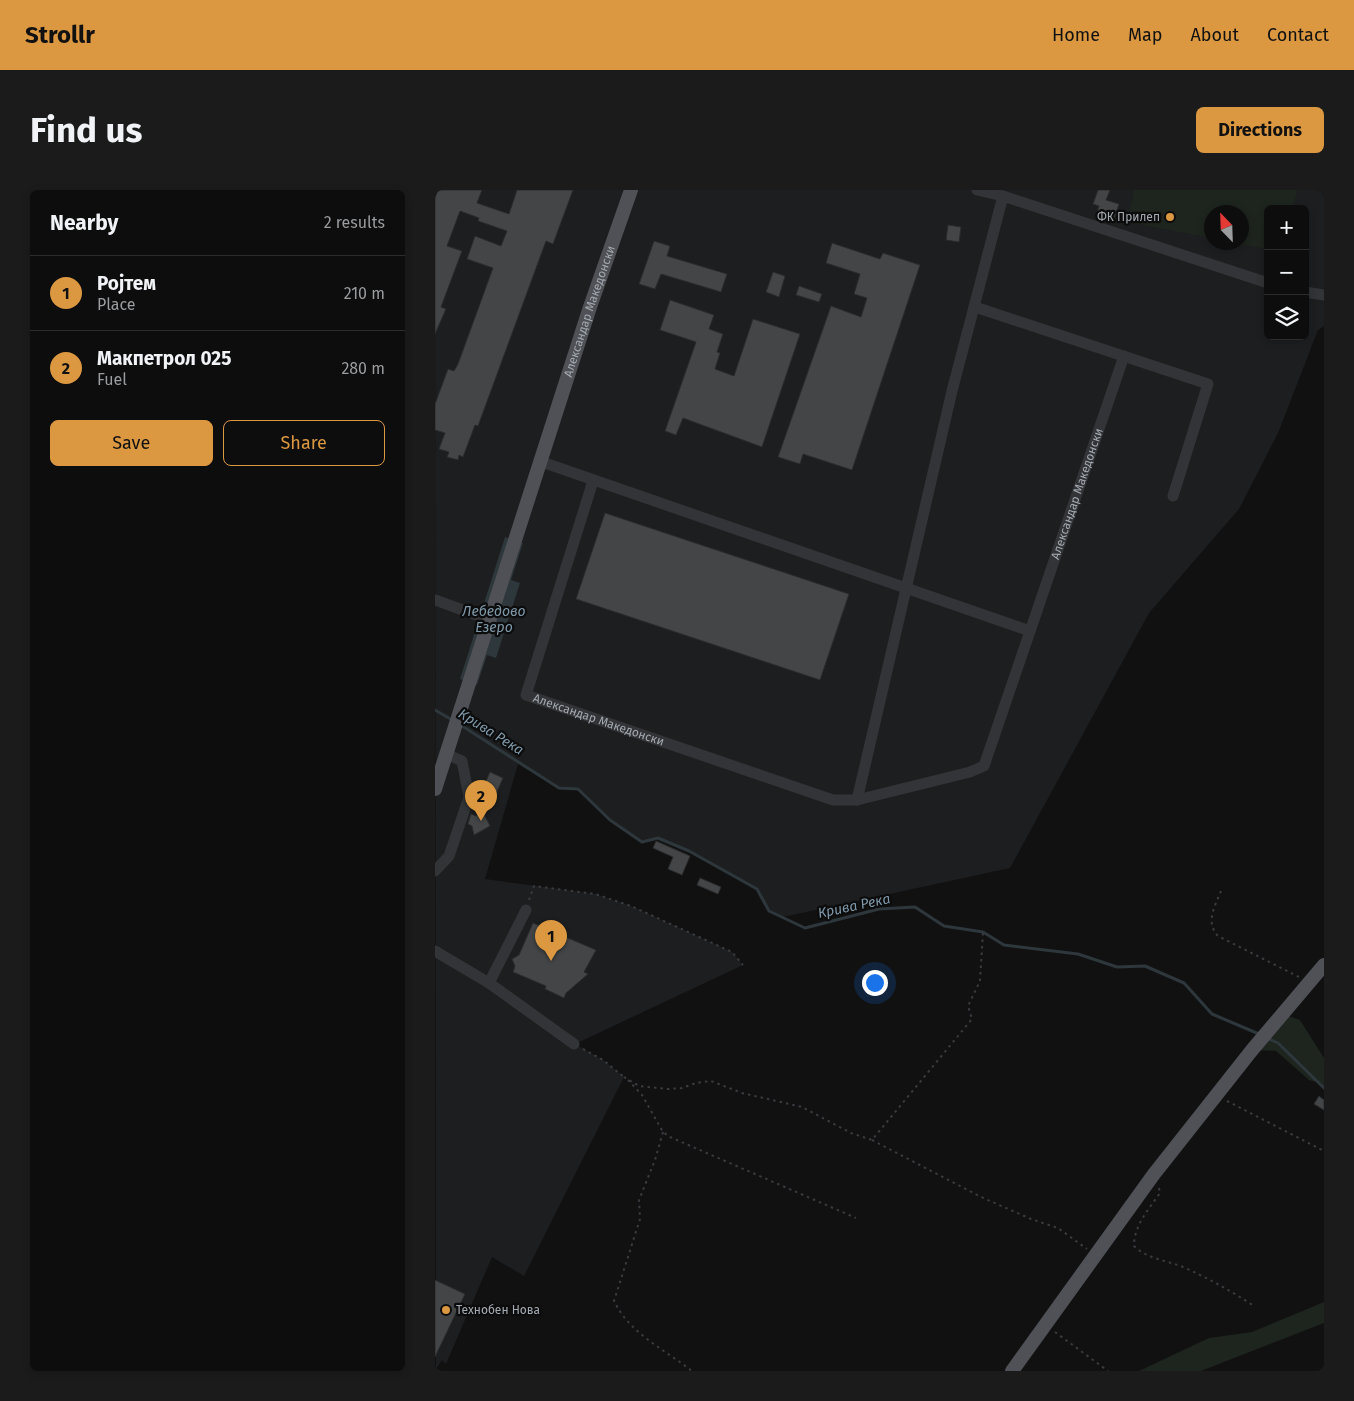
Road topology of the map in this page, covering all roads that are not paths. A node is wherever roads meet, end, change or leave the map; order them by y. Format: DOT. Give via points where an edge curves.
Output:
graph roads {
  1 [pos="631,190"];
  2 [pos="977,190"];
  3 [pos="1003,196"];
  4 [pos="1264,282"];
  5 [pos="1309,293"];
  6 [pos="1324,295"];
  7 [pos="975,308"];
  8 [pos="1124,356"];
  9 [pos="542,462"];
  10 [pos="593,481"];
  11 [pos="1173,496"];
  12 [pos="908,588"];
  13 [pos="435,600"];
  14 [pos="490,620"];
  15 [pos="1030,631"];
  16 [pos="446,754"];
  17 [pos="435,789"];
  18 [pos="857,800"];
  19 [pos="435,871"];
  20 [pos="526,910"];
  21 [pos="435,951"];
  22 [pos="1324,965"];
  23 [pos="489,983"];
  24 [pos="574,1044"];
  25 [pos="1012,1371"];
  1 -- 9 [label="main road, Александар Македонски" via="590,307"];
  2 -- 3 [label="lane"];
  3 -- 4 [label="lane"];
  3 -- 7 [label="lane"];
  5 -- 6 [label="lane"];
  7 -- 8 [label="lane"];
  7 -- 12 [label="lane" via="952,391"];
  8 -- 11 [label="lane" via="1208,384"];
  8 -- 15 [label="lane, Александар Македонски"];
  9 -- 10 [label="lane"];
  9 -- 14 [label="main road, Александар Македонски"];
  10 -- 12 [label="lane"];
  10 -- 18 [label="lane, Александар Македонски" via="526,695 833,800"];
  12 -- 15 [label="lane"];
  12 -- 18 [label="lane"];
  13 -- 14 [label="lane"];
  14 -- 16 [label="main road, Александар Македонски"];
  15 -- 18 [label="lane, Александар Македонски" via="984,766"];
  16 -- 17 [label="main road"];
  16 -- 19 [label="lane" via="462,761 469,797 449,856"];
  20 -- 23 [label="lane"];
  21 -- 23 [label="lane"];
  22 -- 25 [label="main road" via="1154,1174"];
  23 -- 24 [label="lane"];
}
